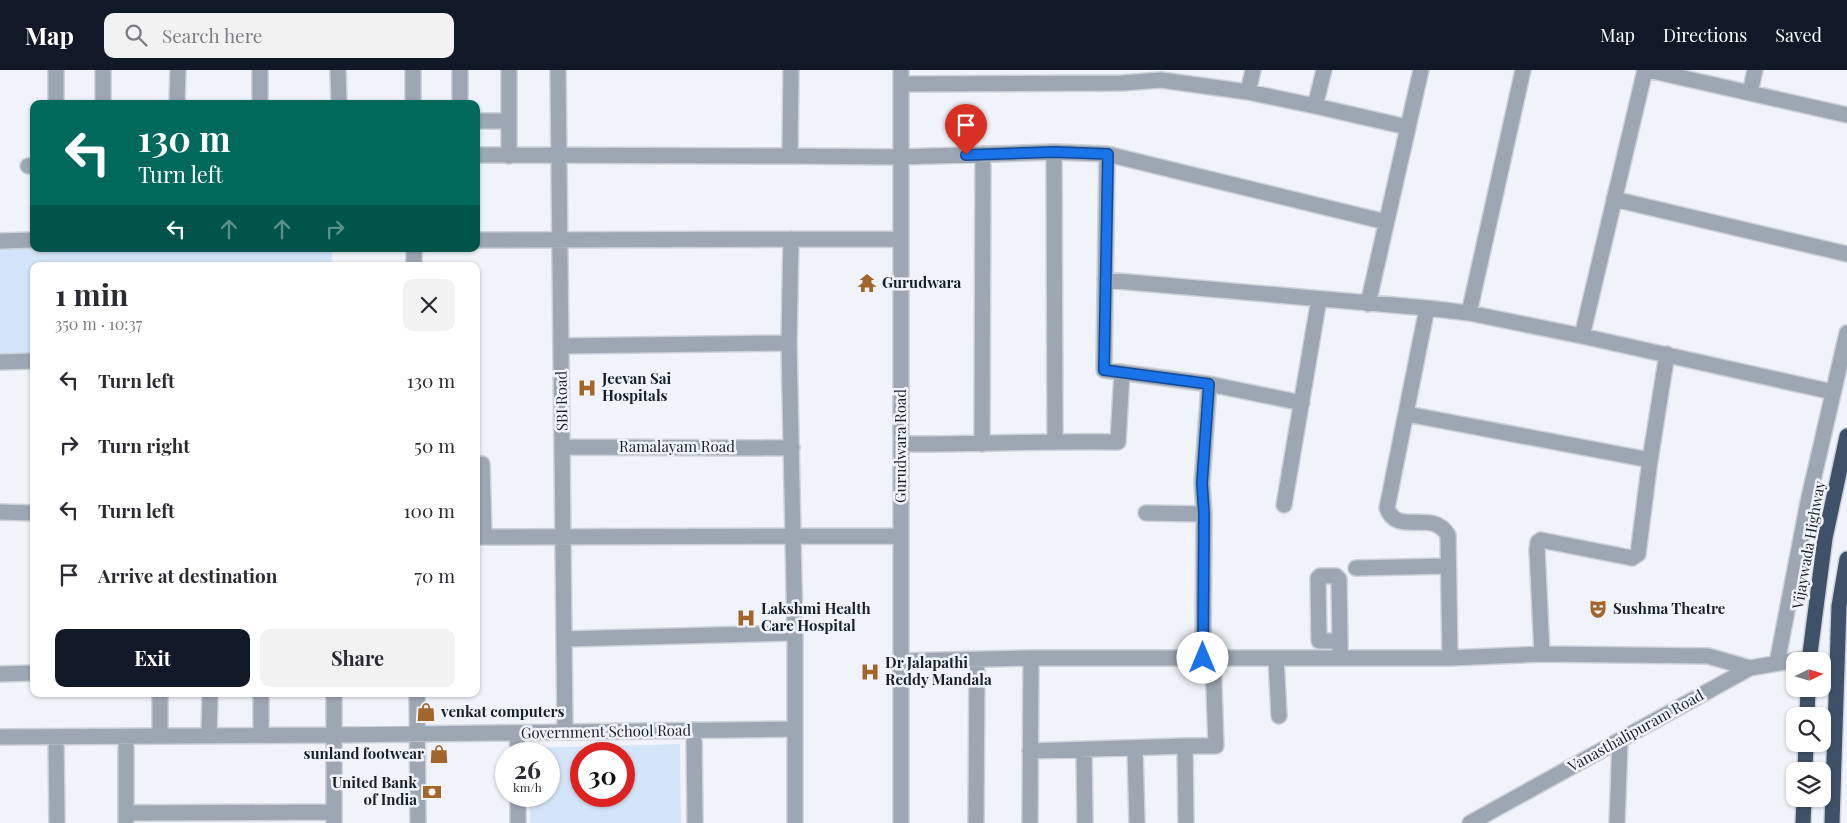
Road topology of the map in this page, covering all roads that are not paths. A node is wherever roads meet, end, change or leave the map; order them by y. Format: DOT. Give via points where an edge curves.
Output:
graph roads {
  1 [pos="56,70"];
  2 [pos="103,70"];
  3 [pos="178,70"];
  4 [pos="260,70"];
  5 [pos="338,70"];
  6 [pos="412,70"];
  7 [pos="460,70"];
  8 [pos="509,70"];
  9 [pos="558,70"];
  10 [pos="791,70"];
  11 [pos="1254,70"];
  12 [pos="1324,70"];
  13 [pos="1421,70"];
  14 [pos="1523,70"];
  15 [pos="1647,70"];
  16 [pos="1755,70"];
  17 [pos="1162,75"];
  18 [pos="901,77"];
  19 [pos="981,77"];
  20 [pos="1055,77"];
  21 [pos="1122,77"];
  22 [pos="1248,92"];
  23 [pos="1750,93"];
  24 [pos="56,100"];
  25 [pos="103,100"];
  26 [pos="177,100"];
  27 [pos="260,100"];
  28 [pos="339,100"];
  29 [pos="413,100"];
  30 [pos="460,100"];
  31 [pos="1315,106"];
  32 [pos="1847,115"];
  33 [pos="480,121"];
  34 [pos="509,121"];
  35 [pos="1407,127"];
  36 [pos="1054,152"];
  37 [pos="983,154"];
  38 [pos="1108,154"];
  39 [pos="480,155"];
  40 [pos="509,156"];
  41 [pos="790,156"];
  42 [pos="559,157"];
  43 [pos="901,157"];
  44 [pos="1614,198"];
  45 [pos="1386,222"];
  46 [pos="560,239"];
  47 [pos="791,239"];
  48 [pos="30,240"];
  49 [pos="480,240"];
  50 [pos="901,240"];
  51 [pos="0,241"];
  52 [pos="1847,254"];
  53 [pos="1106,280"];
  54 [pos="1319,299"];
  55 [pos="1368,304"];
  56 [pos="1427,308"];
  57 [pos="1469,313"];
  58 [pos="1847,334"];
  59 [pos="1582,336"];
  60 [pos="789,343"];
  61 [pos="561,346"];
  62 [pos="1667,354"];
  63 [pos="30,361"];
  64 [pos="0,362"];
  65 [pos="1122,372"];
  66 [pos="1209,384"];
  67 [pos="1833,392"];
  68 [pos="1302,403"];
  69 [pos="1407,414"];
  70 [pos="1847,436"];
  71 [pos="1055,441"];
  72 [pos="901,444"];
  73 [pos="982,444"];
  74 [pos="562,447"];
  75 [pos="792,448"];
  76 [pos="1650,460"];
  77 [pos="482,464"];
  78 [pos="1284,505"];
  79 [pos="0,512"];
  80 [pos="30,513"];
  81 [pos="1146,513"];
  82 [pos="1204,514"];
  83 [pos="480,536"];
  84 [pos="563,536"];
  85 [pos="792,536"];
  86 [pos="901,536"];
  87 [pos="1847,559"];
  88 [pos="1448,566"];
  89 [pos="1356,568"];
  90 [pos="795,633"];
  91 [pos="564,639"];
  92 [pos="1340,641"];
  93 [pos="1810,652"];
  94 [pos="1542,654"];
  95 [pos="1340,657"];
  96 [pos="1031,658"];
  97 [pos="1208,658"];
  98 [pos="1276,658"];
  99 [pos="1450,658"];
  100 [pos="977,660"];
  101 [pos="1842,660"];
  102 [pos="901,661"];
  103 [pos="1786,663"];
  104 [pos="1777,664"];
  105 [pos="1750,668"];
  106 [pos="30,673"];
  107 [pos="0,674"];
  108 [pos="160,697"];
  109 [pos="210,697"];
  110 [pos="261,697"];
  111 [pos="334,697"];
  112 [pos="417,697"];
  113 [pos="1279,716"];
  114 [pos="795,729"];
  115 [pos="694,730"];
  116 [pos="517,732"];
  117 [pos="565,732"];
  118 [pos="417,734"];
  119 [pos="262,735"];
  120 [pos="334,735"];
  121 [pos="160,736"];
  122 [pos="210,736"];
  123 [pos="0,737"];
  124 [pos="56,737"];
  125 [pos="126,737"];
  126 [pos="1620,740"];
  127 [pos="517,742"];
  128 [pos="1185,746"];
  129 [pos="1135,749"];
  130 [pos="1030,751"];
  131 [pos="1084,751"];
  132 [pos="518,807"];
  133 [pos="1804,807"];
  134 [pos="126,818"];
  135 [pos="334,818"];
  136 [pos="1486,819"];
  137 [pos="56,823"];
  138 [pos="418,823"];
  139 [pos="518,823"];
  140 [pos="696,823"];
  141 [pos="795,823"];
  142 [pos="901,823"];
  143 [pos="976,823"];
  144 [pos="1030,823"];
  145 [pos="1085,823"];
  146 [pos="1137,823"];
  147 [pos="1186,823"];
  148 [pos="1470,823"];
  149 [pos="1617,823"];
  150 [pos="1803,823"];
  151 [pos="1832,823"];
  1 -- 24 [label="street"];
  2 -- 25 [label="street"];
  3 -- 26 [label="street"];
  4 -- 27 [label="street"];
  5 -- 28 [label="street"];
  6 -- 29 [label="street"];
  7 -- 30 [label="street"];
  8 -- 34 [label="street"];
  9 -- 42 [label="street, SBI Road"];
  10 -- 41 [label="street"];
  11 -- 22 [label="street"];
  12 -- 31 [label="street"];
  13 -- 35 [label="street"];
  14 -- 57 [label="street"];
  15 -- 23 [label="street"];
  15 -- 44 [label="street"];
  16 -- 23 [label="street"];
  17 -- 21 [label="street"];
  17 -- 22 [label="street"];
  18 -- 19 [label="street"];
  18 -- 43 [label="street, Gurudwara Road"];
  19 -- 20 [label="street"];
  20 -- 21 [label="street"];
  22 -- 31 [label="street"];
  23 -- 32 [label="street"];
  31 -- 35 [label="street"];
  33 -- 34 [label="street"];
  34 -- 40 [label="street"];
  35 -- 45 [label="street"];
  36 -- 37 [label="street"];
  36 -- 38 [label="street"];
  36 -- 71 [label="street"];
  37 -- 43 [label="street"];
  37 -- 73 [label="street"];
  38 -- 45 [label="street"];
  38 -- 53 [label="street"];
  39 -- 40 [label="street"];
  40 -- 42 [label="street"];
  41 -- 42 [label="street"];
  41 -- 43 [label="street"];
  42 -- 46 [label="street, SBI Road"];
  43 -- 50 [label="street, Gurudwara Road"];
  44 -- 52 [label="street"];
  44 -- 59 [label="street"];
  45 -- 55 [label="street"];
  46 -- 47 [label="street"];
  46 -- 49 [label="street"];
  46 -- 61 [label="street, SBI Road"];
  47 -- 50 [label="street"];
  47 -- 60 [label="street"];
  48 -- 51 [label="street"];
  50 -- 72 [label="street, Gurudwara Road"];
  53 -- 54 [label="street"];
  53 -- 65 [label="street" via="1104,370"];
  54 -- 55 [label="street"];
  54 -- 68 [label="street"];
  55 -- 56 [label="street"];
  56 -- 57 [label="street"];
  56 -- 69 [label="street"];
  57 -- 59 [label="street"];
  58 -- 67 [label="street"];
  59 -- 62 [label="street"];
  60 -- 61 [label="street"];
  60 -- 75 [label="street"];
  61 -- 74 [label="street, SBI Road"];
  62 -- 67 [label="street"];
  62 -- 76 [label="street"];
  63 -- 64 [label="street"];
  65 -- 66 [label="street"];
  65 -- 71 [label="street" via="1118,442"];
  66 -- 68 [label="street"];
  66 -- 82 [label="street" via="1202,483"];
  67 -- 104 [label="street"];
  68 -- 78 [label="street"];
  69 -- 76 [label="street"];
  69 -- 88 [label="street" via="1387,508 1390,517 1397,522 1435,522 1443,527 1448,534"];
  70 -- 93 [label="highway, Vijaywada Highway" via="1825,538"];
  71 -- 73 [label="street"];
  72 -- 73 [label="street"];
  72 -- 86 [label="street, Gurudwara Road"];
  74 -- 75 [label="street, Ramalayam Road"];
  74 -- 84 [label="street, SBI Road"];
  75 -- 85 [label="street"];
  76 -- 94 [label="street" via="1636,557 1541,540 1537,544"];
  77 -- 83 [label="street"];
  79 -- 80 [label="street"];
  81 -- 82 [label="street"];
  82 -- 97 [label="street"];
  83 -- 84 [label="street"];
  84 -- 85 [label="street"];
  84 -- 91 [label="street, SBI Road"];
  85 -- 86 [label="street"];
  85 -- 90 [label="street"];
  86 -- 102 [label="street, Gurudwara Road"];
  87 -- 101 [label="highway" via="1839,606"];
  88 -- 89 [label="street"];
  88 -- 99 [label="street"];
  90 -- 91 [label="street"];
  90 -- 114 [label="street"];
  91 -- 117 [label="street, SBI Road"];
  92 -- 95 [label="street"];
  94 -- 99 [label="street"];
  94 -- 105 [label="street" via="1708,656"];
  95 -- 98 [label="street"];
  95 -- 99 [label="street"];
  96 -- 97 [label="street"];
  96 -- 100 [label="street"];
  96 -- 130 [label="street"];
  97 -- 98 [label="street"];
  97 -- 128 [label="street" via="1216,746"];
  98 -- 113 [label="street"];
  100 -- 102 [label="street"];
  100 -- 143 [label="street"];
  101 -- 151 [label="highway"];
  102 -- 142 [label="street, Gurudwara Road"];
  103 -- 104 [label="street, Vanasthalipuram Road"];
  104 -- 105 [label="street, Vanasthalipuram Road"];
  105 -- 126 [label="street, Vanasthalipuram Road"];
  106 -- 107 [label="street"];
  108 -- 121 [label="street"];
  109 -- 122 [label="street"];
  110 -- 119 [label="street"];
  111 -- 120 [label="street"];
  112 -- 118 [label="street"];
  114 -- 115 [label="street, Government School Road"];
  114 -- 141 [label="street"];
  115 -- 117 [label="street, Government School Road"];
  115 -- 140 [label="street"];
  116 -- 117 [label="street, Government School Road"];
  116 -- 118 [label="street, Government School Road"];
  116 -- 127 [label="street"];
  118 -- 120 [label="street, Government School Road"];
  118 -- 138 [label="street"];
  119 -- 120 [label="street, Government School Road"];
  119 -- 122 [label="street, Government School Road"];
  120 -- 135 [label="street"];
  121 -- 122 [label="street, Government School Road"];
  121 -- 125 [label="street, Government School Road"];
  123 -- 124 [label="street, Government School Road"];
  124 -- 125 [label="street, Government School Road"];
  124 -- 137 [label="street"];
  125 -- 134 [label="street"];
  126 -- 136 [label="street, Vanasthalipuram Road"];
  126 -- 149 [label="street"];
  128 -- 129 [label="street"];
  128 -- 147 [label="street"];
  129 -- 131 [label="street"];
  129 -- 146 [label="street"];
  130 -- 131 [label="street"];
  130 -- 144 [label="street"];
  131 -- 145 [label="street"];
  132 -- 139 [label="street"];
  133 -- 150 [label="highway"];
  134 -- 135 [label="street"];
  136 -- 148 [label="street, Vanasthalipuram Road"];
}
